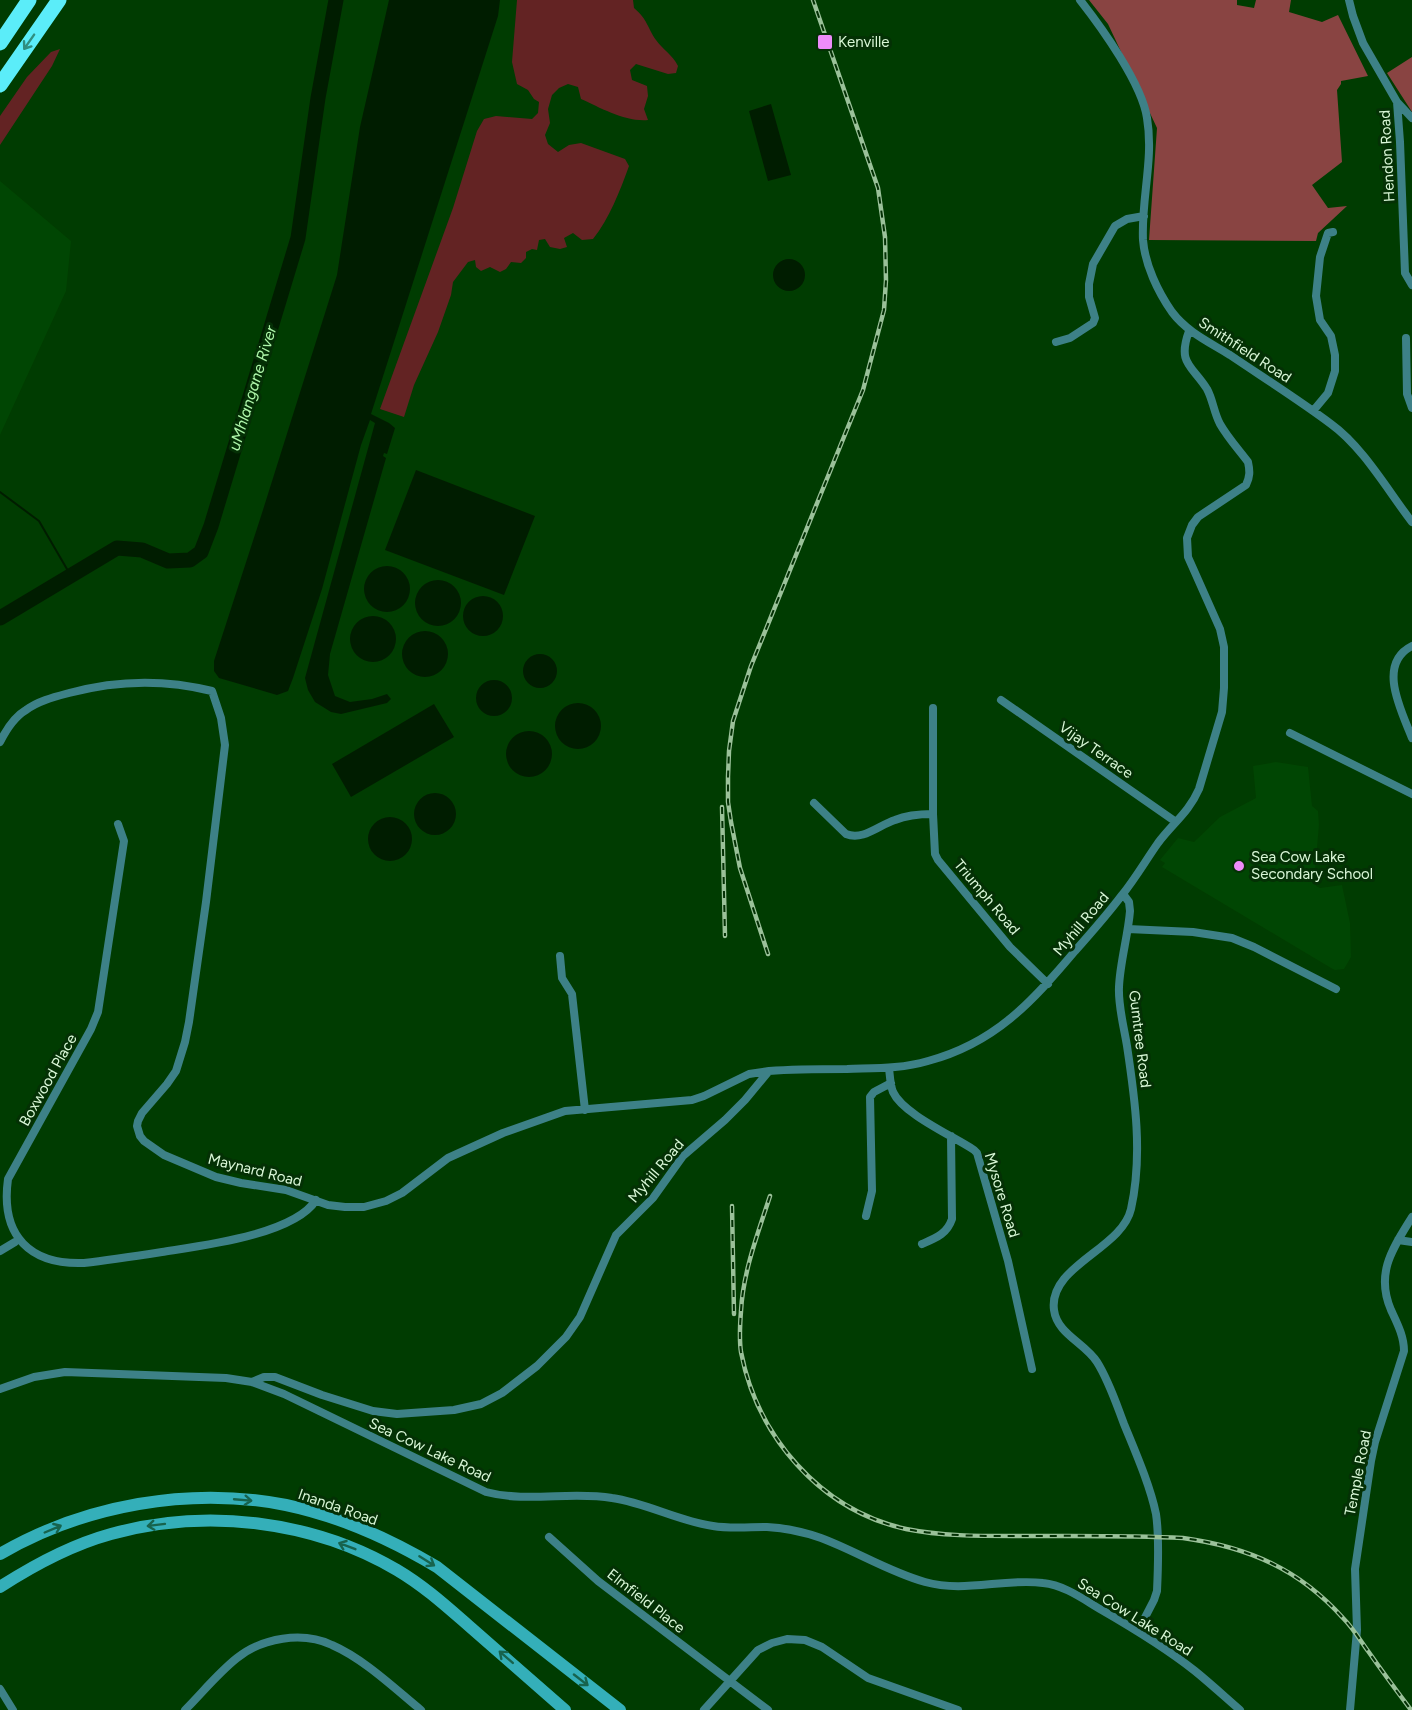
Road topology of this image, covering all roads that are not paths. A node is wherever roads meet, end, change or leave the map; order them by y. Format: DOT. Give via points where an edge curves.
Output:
graph roads {
  1 [pos="29,0"];
  2 [pos="59,0"];
  3 [pos="1080,0"];
  4 [pos="1349,0"];
  5 [pos="0,43"];
  6 [pos="0,85"];
  7 [pos="1397,102"];
  8 [pos="1412,118"];
  9 [pos="1144,216"];
  10 [pos="1333,232"];
  11 [pos="1412,285"];
  12 [pos="1189,331"];
  13 [pos="1406,338"];
  14 [pos="1056,342"];
  15 [pos="1412,408"];
  16 [pos="1313,411"];
  17 [pos="1412,522"];
  18 [pos="1412,646"];
  19 [pos="1001,700"];
  20 [pos="933,708"];
  21 [pos="1290,733"];
  22 [pos="1412,738"];
  23 [pos="0,742"];
  24 [pos="1412,794"];
  25 [pos="814,803"];
  26 [pos="933,814"];
  27 [pos="1176,822"];
  28 [pos="118,824"];
  29 [pos="1123,894"];
  30 [pos="1128,929"];
  31 [pos="560,956"];
  32 [pos="1048,984"];
  33 [pos="1336,989"];
  34 [pos="889,1068"];
  35 [pos="769,1071"];
  36 [pos="891,1083"];
  37 [pos="585,1110"];
  38 [pos="951,1136"];
  39 [pos="316,1200"];
  40 [pos="866,1216"];
  41 [pos="1412,1217"];
  42 [pos="1398,1240"];
  43 [pos="15,1242"];
  44 [pos="1412,1242"];
  45 [pos="922,1244"];
  46 [pos="0,1251"];
  47 [pos="1032,1369"];
  48 [pos="252,1382"];
  49 [pos="0,1389"];
  50 [pos="549,1537"];
  51 [pos="0,1554"];
  52 [pos="0,1587"];
  53 [pos="1138,1631"];
  54 [pos="730,1681"];
  55 [pos="0,1689"];
  56 [pos="13,1710"];
  57 [pos="185,1710"];
  58 [pos="421,1710"];
  59 [pos="565,1710"];
  60 [pos="620,1710"];
  61 [pos="706,1710"];
  62 [pos="768,1710"];
  63 [pos="958,1710"];
  64 [pos="1240,1710"];
  65 [pos="1350,1710"];
  1 -- 5 [label="highway"];
  2 -- 6 [label="highway, one-way"];
  3 -- 9 [label="street, Smithfield Road" via="1130,74 1147,116 1150,158"];
  4 -- 7 [label="street, Hendon Road" via="1363,43"];
  7 -- 8 [label="street"];
  7 -- 11 [label="street, Hendon Road" via="1405,273"];
  9 -- 12 [label="street, Smithfield Road" via="1145,251 1155,282 1172,312"];
  9 -- 14 [label="street" via="1126,219 1115,226 1093,264 1089,284 1093,323"];
  10 -- 16 [label="street" via="1328,233 1320,257 1316,296 1320,320 1331,336 1335,371 1328,393"];
  12 -- 16 [label="street, Smithfield Road"];
  12 -- 27 [label="street" via="1187,361 1207,389 1220,424 1248,462 1249,478 1246,485 1198,517 1187,537 1188,557 1222,637 1224,688 1220,721 1199,789"];
  13 -- 15 [label="street" via="1407,394"];
  16 -- 17 [label="street, Smithfield Road" via="1347,438"];
  18 -- 22 [label="street" via="1400,656 1393,680"];
  19 -- 27 [label="street, Vijay Terrace"];
  20 -- 26 [label="street, Triumph Road"];
  21 -- 24 [label="street"];
  23 -- 39 [label="street, Maynard Road" via="26,709 84,689 155,683 212,691 225,745 189,1022 176,1071 142,1113 138,1132 164,1155 216,1177 286,1190"];
  25 -- 26 [label="street" via="850,836 861,836 902,817"];
  26 -- 32 [label="street, Triumph Road" via="933,849 938,860 1010,946"];
  27 -- 29 [label="street"];
  28 -- 43 [label="street, Boxwood Place" via="124,841 100,1005 91,1029 4,1190 3,1215"];
  29 -- 30 [label="street, Gumtree Road" via="1130,906"];
  29 -- 32 [label="street, Myhill Road"];
  30 -- 33 [label="street" via="1232,938"];
  30 -- 53 [label="street, Gumtree Road" via="1119,987 1137,1137 1131,1210 1121,1228 1064,1280 1057,1291 1054,1312 1061,1326 1090,1353 1105,1376 1154,1506 1156,1591"];
  31 -- 37 [label="street" via="562,978 572,994"];
  32 -- 34 [label="street, Myhill Road" via="1006,1023 976,1042 930,1061"];
  34 -- 35 [label="street, Myhill Road"];
  34 -- 36 [label="street, Mysore Road"];
  35 -- 37 [label="street, Maynard Road" via="749,1074 692,1100"];
  35 -- 48 [label="street, Myhill Road" via="745,1100 683,1156 653,1198 616,1235 580,1317 566,1337 502,1393 480,1404 454,1410 397,1414 373,1411 275,1377"];
  36 -- 38 [label="street, Mysore Road" via="903,1104"];
  36 -- 40 [label="street" via="870,1097 872,1191"];
  37 -- 39 [label="street, Maynard Road" via="565,1112 503,1133 448,1158 402,1194 386,1201 345,1207"];
  38 -- 45 [label="street" via="952,1219 942,1234"];
  38 -- 47 [label="street, Mysore Road" via="974,1150 978,1157 1008,1262"];
  39 -- 43 [label="street" via="300,1215 244,1237 103,1261 54,1262 31,1254"];
  41 -- 42 [label="street, Temple Road"];
  42 -- 44 [label="street"];
  42 -- 65 [label="street, Temple Road" via="1384,1281 1404,1351 1371,1461 1355,1569 1357,1630"];
  43 -- 46 [label="street"];
  48 -- 49 [label="street, Sea Cow Lake Road" via="65,1372 33,1377"];
  48 -- 53 [label="street, Sea Cow Lake Road" via="486,1492 525,1498 603,1496 715,1527 787,1530 820,1538 929,1583 1045,1583 1072,1593"];
  50 -- 54 [label="street, Elmfield Place" via="598,1581"];
  51 -- 60 [label="main road, Inanda Road, one-way" via="60,1526 132,1505 224,1498 286,1505 351,1525 412,1552"];
  59 -- 52 [label="main road, one-way" via="443,1603 398,1571 351,1548 285,1528 224,1520 140,1527 109,1534 59,1554"];
  53 -- 64 [label="street, Sea Cow Lake Road" via="1195,1671"];
  54 -- 61 [label="street"];
  54 -- 62 [label="street, Elmfield Place"];
  54 -- 63 [label="street" via="758,1650 787,1639 805,1640 868,1678"];
  55 -- 56 [label="street"];
  57 -- 58 [label="street" via="237,1658 267,1642 294,1638 332,1644"];
}
